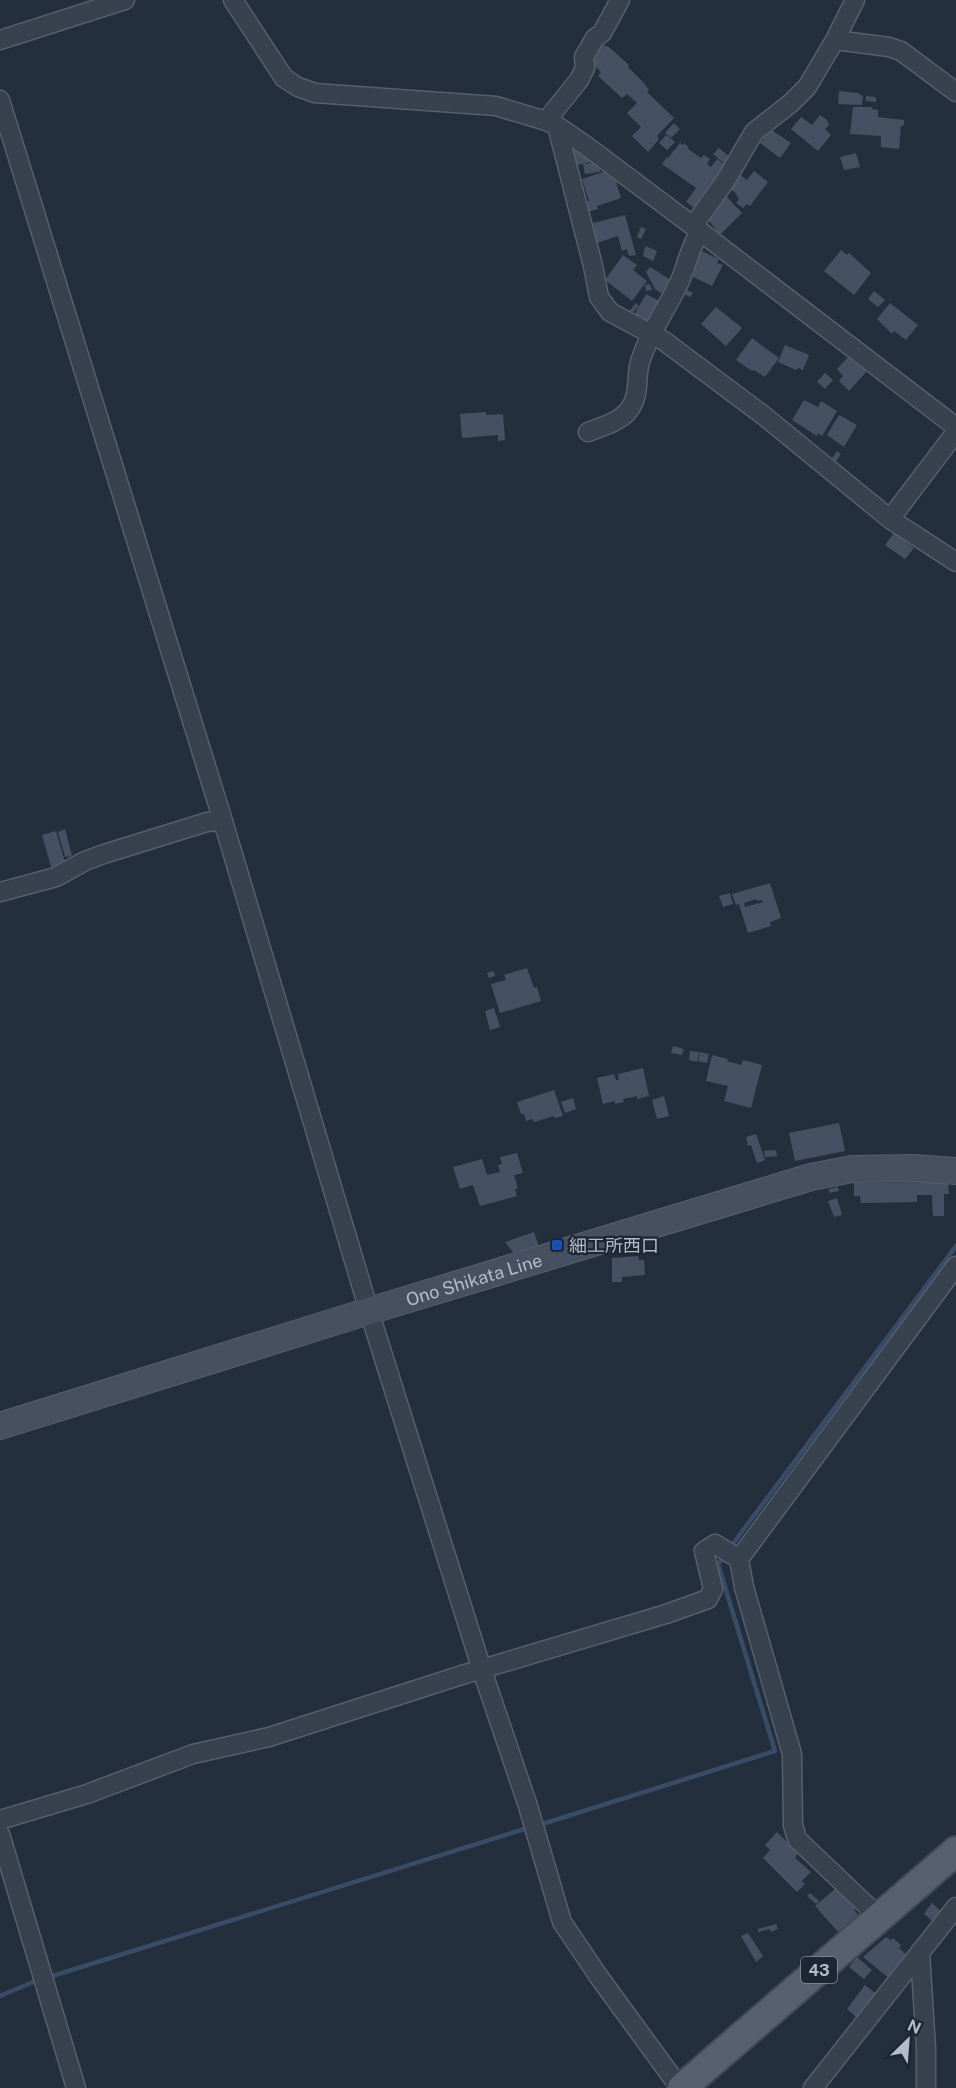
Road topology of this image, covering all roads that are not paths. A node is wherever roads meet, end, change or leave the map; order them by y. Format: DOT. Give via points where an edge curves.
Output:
graph roads {
  1 [pos="125,0"];
  2 [pos="233,0"];
  3 [pos="620,0"];
  4 [pos="855,0"];
  5 [pos="0,40"];
  6 [pos="835,40"];
  7 [pos="956,92"];
  8 [pos="0,100"];
  9 [pos="552,123"];
  10 [pos="696,229"];
  11 [pos="651,333"];
  12 [pos="956,427"];
  13 [pos="588,432"];
  14 [pos="956,432"];
  15 [pos="890,519"];
  16 [pos="956,562"];
  17 [pos="223,821"];
  18 [pos="0,892"];
  19 [pos="956,1171"];
  20 [pos="956,1266"];
  21 [pos="369,1311"];
  22 [pos="0,1426"];
  23 [pos="739,1559"];
  24 [pos="482,1670"];
  25 [pos="0,1820"];
  26 [pos="0,1834"];
  27 [pos="956,1851"];
  28 [pos="956,1907"];
  29 [pos="879,1917"];
  30 [pos="920,1953"];
  31 [pos="76,2088"];
  32 [pos="681,2088"];
  33 [pos="813,2088"];
  34 [pos="926,2088"];
  1 -- 5 [label="street"];
  2 -- 9 [label="street" via="284,78 298,87 315,93 496,106"];
  3 -- 9 [label="street" via="584,57 585,68"];
  4 -- 6 [label="street"];
  6 -- 7 [label="street" via="901,51"];
  6 -- 10 [label="street" via="807,87 754,132"];
  8 -- 17 [label="street"];
  9 -- 10 [label="street"];
  9 -- 11 [label="street" via="599,297 610,312"];
  10 -- 11 [label="street" via="679,282"];
  10 -- 12 [label="street"];
  11 -- 13 [label="street" via="639,365 637,392 628,410"];
  11 -- 15 [label="street" via="763,415"];
  14 -- 15 [label="street"];
  15 -- 16 [label="street"];
  17 -- 18 [label="street" via="207,822 104,854 56,877"];
  17 -- 21 [label="street"];
  19 -- 21 [label="main road, Ono Shikata Line" via="852,1169 811,1177"];
  20 -- 23 [label="street"];
  21 -- 22 [label="main road, Ono Shikata Line"];
  21 -- 24 [label="street"];
  23 -- 24 [label="street" via="715,1544 704,1551 713,1590 708,1599"];
  23 -- 29 [label="street" via="792,1754 793,1825 797,1839"];
  24 -- 25 [label="street" via="269,1737 193,1754 87,1794"];
  24 -- 32 [label="street" via="562,1922"];
  26 -- 31 [label="street"];
  27 -- 29 [label="main road, 43"];
  28 -- 30 [label="street"];
  29 -- 32 [label="main road, 43"];
  30 -- 33 [label="street"];
  30 -- 34 [label="street"];
}
